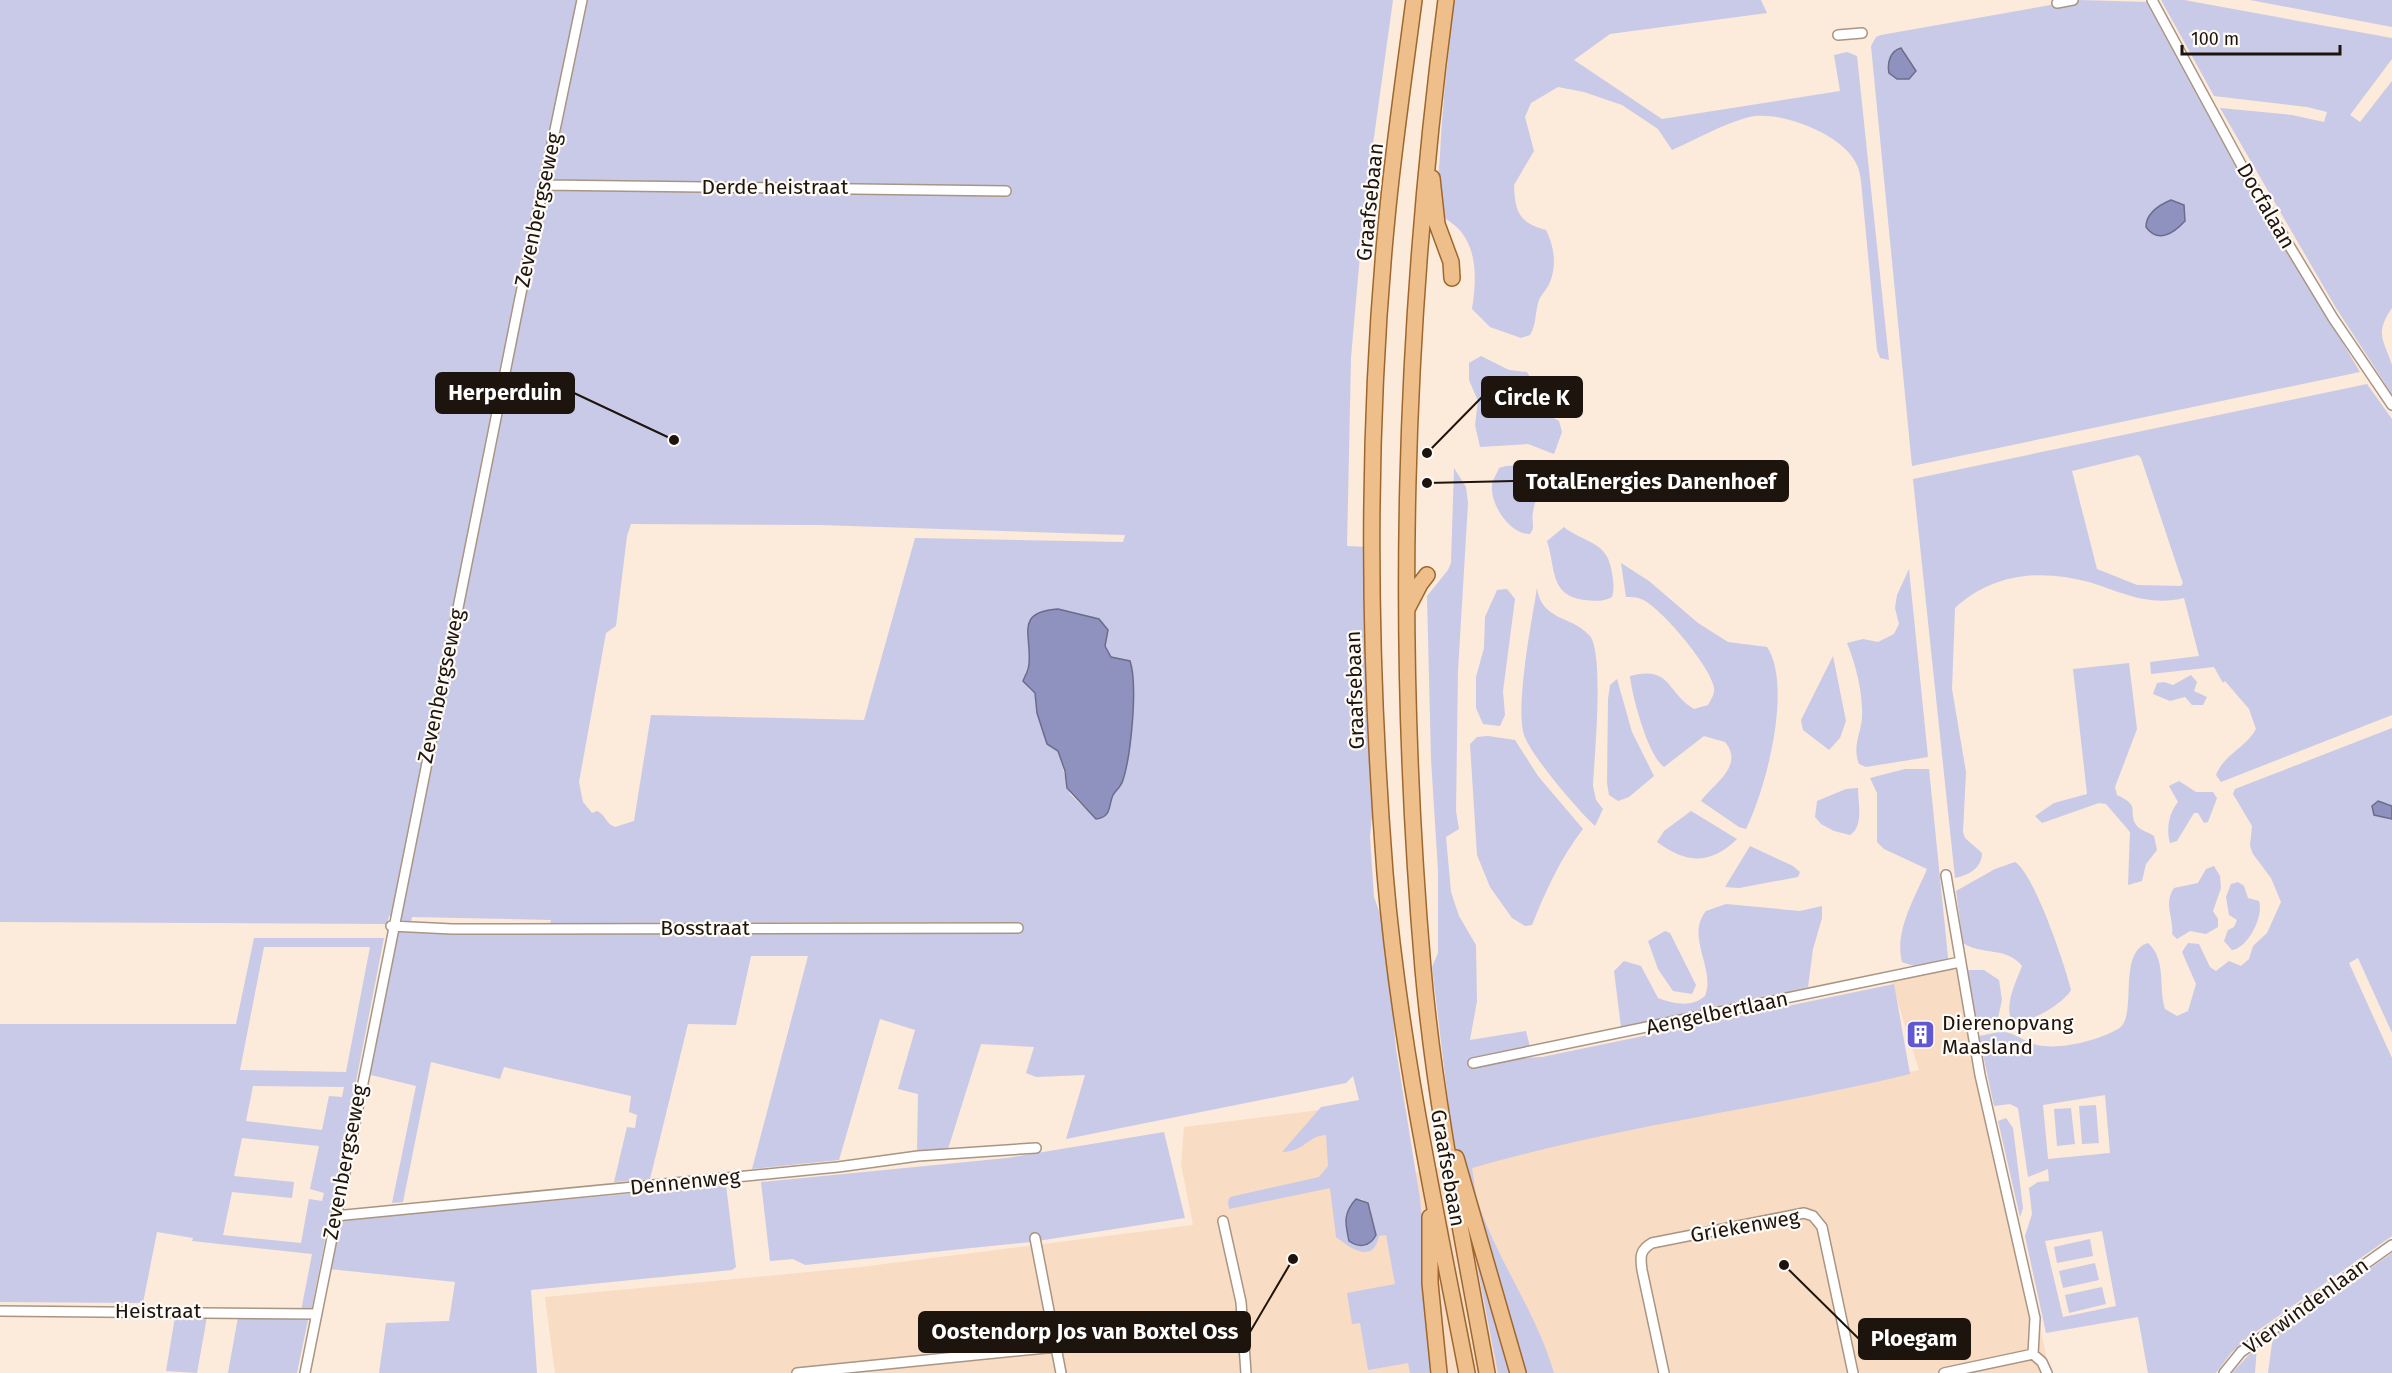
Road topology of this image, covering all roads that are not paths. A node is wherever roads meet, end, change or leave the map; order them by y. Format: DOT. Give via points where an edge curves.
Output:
graph roads {
  1 [pos="582,0"];
  2 [pos="1414,0"];
  3 [pos="1446,0"];
  4 [pos="2073,0"];
  5 [pos="2152,0"];
  6 [pos="2057,3"];
  7 [pos="1862,33"];
  8 [pos="1838,35"];
  9 [pos="1429,130"];
  10 [pos="543,185"];
  11 [pos="1006,191"];
  12 [pos="1452,278"];
  13 [pos="2392,405"];
  14 [pos="1427,575"];
  15 [pos="1405,615"];
  16 [pos="1946,875"];
  17 [pos="392,926"];
  18 [pos="1018,928"];
  19 [pos="1960,962"];
  20 [pos="1473,1063"];
  21 [pos="1442,1115"];
  22 [pos="1036,1148"];
  23 [pos="1431,1196"];
  24 [pos="335,1216"];
  25 [pos="1223,1221"];
  26 [pos="1035,1238"];
  27 [pos="2392,1245"];
  28 [pos="0,1311"];
  29 [pos="316,1314"];
  30 [pos="1056,1347"];
  31 [pos="2032,1354"];
  32 [pos="305,1373"];
  33 [pos="797,1373"];
  34 [pos="1061,1373"];
  35 [pos="1246,1373"];
  36 [pos="1439,1373"];
  37 [pos="1467,1373"];
  38 [pos="1486,1373"];
  39 [pos="1518,1373"];
  40 [pos="1664,1373"];
  41 [pos="1853,1373"];
  42 [pos="1944,1373"];
  43 [pos="2047,1373"];
  44 [pos="2224,1373"];
  1 -- 10 [label="street, Zevenbergseweg"];
  2 -- 23 [label="main road, Graafsebaan" via="1388,208 1380,318 1373,477 1373,606 1386,876 1409,1067"];
  3 -- 9 [label="main road, Graafsebaan"];
  4 -- 6 [label="street"];
  5 -- 13 [label="street, Docfalaan" via="2249,179 2333,318"];
  7 -- 8 [label="street"];
  9 -- 12 [label="main road" via="1437,224 1451,262"];
  9 -- 15 [label="main road, Graafsebaan" via="1409,398"];
  10 -- 11 [label="street, Derde heistraat"];
  10 -- 17 [label="street, Zevenbergseweg"];
  14 -- 15 [label="main road"];
  15 -- 21 [label="main road, Graafsebaan" via="1410,766 1424,972"];
  16 -- 19 [label="street"];
  17 -- 18 [label="street, Bosstraat"];
  17 -- 24 [label="street, Zevenbergseweg"];
  19 -- 20 [label="street, Aengelbertlaan"];
  19 -- 31 [label="street" via="1986,1101 2035,1318"];
  21 -- 38 [label="main road, Graafsebaan" via="1459,1234"];
  21 -- 39 [label="main road"];
  22 -- 24 [label="street, Dennenweg" via="918,1156"];
  23 -- 36 [label="main road" via="1430,1283"];
  23 -- 37 [label="main road, Graafsebaan"];
  24 -- 29 [label="street, Zevenbergseweg"];
  25 -- 35 [label="street" via="1241,1302"];
  26 -- 30 [label="street"];
  27 -- 44 [label="street, Vierwindenlaan" via="2241,1352"];
  28 -- 29 [label="street, Heistraat"];
  29 -- 32 [label="street, Zevenbergseweg"];
  30 -- 33 [label="street"];
  30 -- 34 [label="street"];
  31 -- 42 [label="street"];
  31 -- 43 [label="street"];
  40 -- 41 [label="street, Griekenweg" via="1642,1270 1643,1249 1652,1243 1804,1213 1813,1216 1822,1227"];
}
